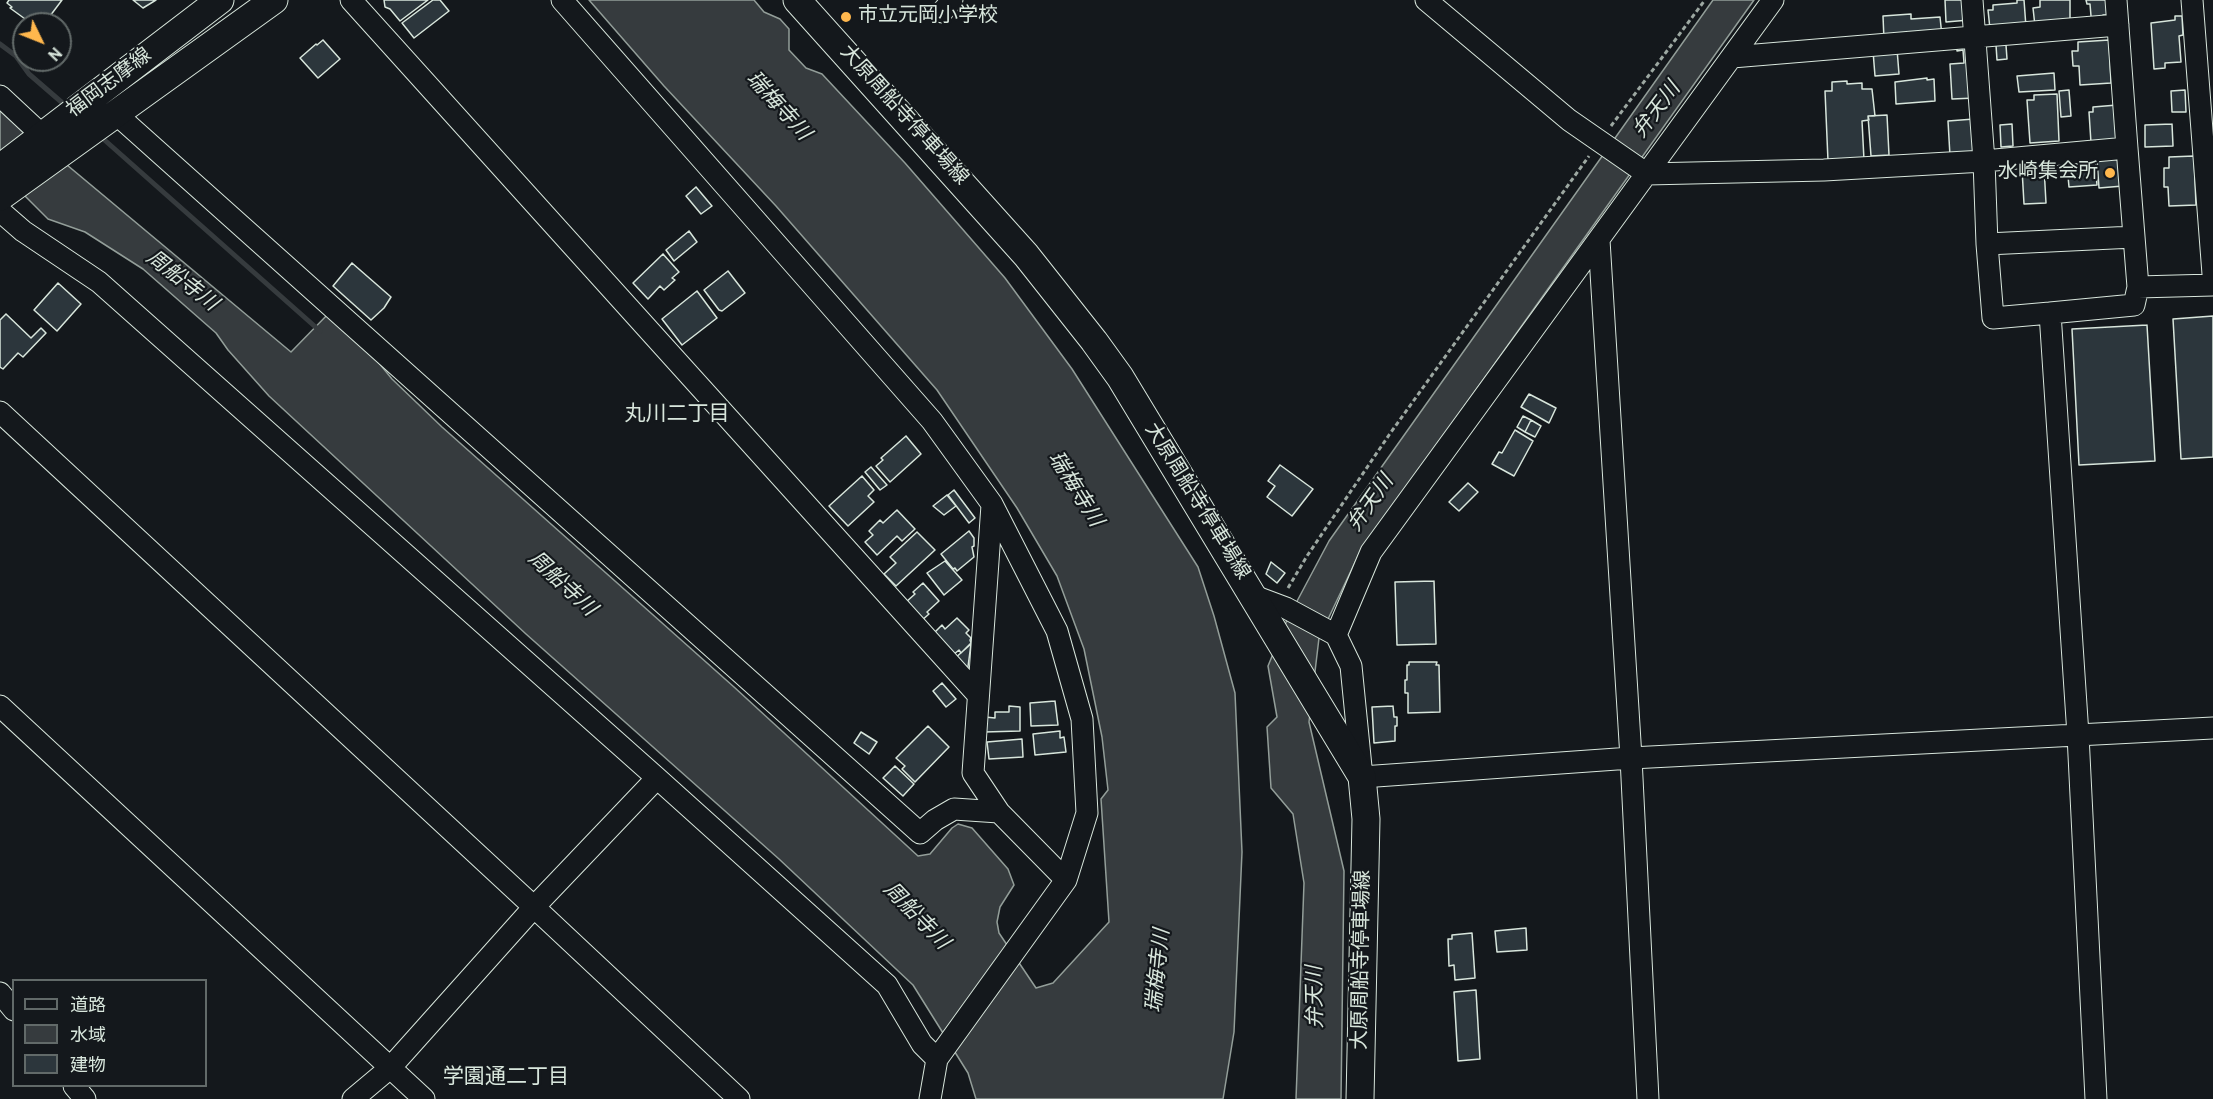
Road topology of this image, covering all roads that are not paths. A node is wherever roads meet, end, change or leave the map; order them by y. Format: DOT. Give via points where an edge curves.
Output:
graph roads {
  1 [pos="220,0"];
  2 [pos="274,0"];
  3 [pos="351,0"];
  4 [pos="562,0"];
  5 [pos="797,0"];
  6 [pos="1426,0"];
  7 [pos="1773,0"];
  8 [pos="1972,0"];
  9 [pos="2116,0"];
  10 [pos="2192,0"];
  11 [pos="2118,25"];
  12 [pos="1975,36"];
  13 [pos="1732,57"];
  14 [pos="0,96"];
  15 [pos="115,113"];
  16 [pos="43,136"];
  17 [pos="2127,148"];
  18 [pos="1984,161"];
  19 [pos="0,168"];
  20 [pos="1647,174"];
  21 [pos="0,196"];
  22 [pos="0,211"];
  23 [pos="2134,237"];
  24 [pos="1599,240"];
  25 [pos="1987,244"];
  26 [pos="2213,274"];
  27 [pos="2213,285"];
  28 [pos="2138,287"];
  29 [pos="2050,313"];
  30 [pos="0,412"];
  31 [pos="992,504"];
  32 [pos="1254,596"];
  33 [pos="1336,635"];
  34 [pos="978,695"];
  35 [pos="0,706"];
  36 [pos="2213,728"];
  37 [pos="2078,735"];
  38 [pos="1631,758"];
  39 [pos="1362,777"];
  40 [pos="657,778"];
  41 [pos="999,812"];
  42 [pos="1066,880"];
  43 [pos="534,907"];
  44 [pos="0,993"];
  45 [pos="12,1008"];
  46 [pos="937,1059"];
  47 [pos="390,1068"];
  48 [pos="75,1087"];
  49 [pos="85,1099"];
  50 [pos="353,1099"];
  51 [pos="424,1099"];
  52 [pos="739,1099"];
  53 [pos="930,1099"];
  54 [pos="1360,1099"];
  55 [pos="1648,1099"];
  56 [pos="2096,1099"];
  1 -- 16 [label="main road, 福岡志摩線"];
  2 -- 15 [label="main road, 福岡志摩線"];
  3 -- 34 [label="street"];
  4 -- 31 [label="street" via="932,421"];
  5 -- 32 [label="main road, 大原周船寺停車場線" via="1026,255 1094,341"];
  6 -- 20 [label="street" via="1569,120"];
  7 -- 13 [label="street"];
  8 -- 12 [label="street"];
  9 -- 11 [label="street"];
  10 -- 26 [label="street"];
  11 -- 12 [label="street"];
  11 -- 17 [label="street"];
  12 -- 13 [label="street"];
  12 -- 18 [label="street"];
  13 -- 20 [label="street"];
  14 -- 16 [label="street"];
  15 -- 21 [label="main road, 福岡志摩線"];
  15 -- 41 [label="street" via="921,832 954,809"];
  16 -- 19 [label="main road, 福岡志摩線"];
  17 -- 18 [label="street"];
  17 -- 23 [label="street"];
  18 -- 20 [label="street"];
  18 -- 25 [label="street"];
  20 -- 24 [label="street"];
  22 -- 40 [label="street" via="99,282"];
  23 -- 25 [label="street"];
  23 -- 28 [label="street"];
  24 -- 33 [label="street" via="1371,552"];
  24 -- 38 [label="street"];
  25 -- 29 [label="street" via="1993,318"];
  27 -- 28 [label="street"];
  28 -- 29 [label="street" via="2134,305"];
  29 -- 37 [label="street"];
  30 -- 43 [label="street"];
  31 -- 34 [label="street"];
  31 -- 42 [label="street" via="1057,631 1082,719 1087,813"];
  32 -- 33 [label="street"];
  32 -- 39 [label="main road, 大原周船寺停車場線"];
  33 -- 39 [label="street" via="1351,666"];
  34 -- 41 [label="street" via="973,772"];
  35 -- 47 [label="street"];
  36 -- 37 [label="street"];
  37 -- 38 [label="street"];
  37 -- 56 [label="street"];
  38 -- 39 [label="street"];
  38 -- 55 [label="street"];
  39 -- 54 [label="main road, 大原周船寺停車場線" via="1366,819"];
  40 -- 43 [label="street"];
  40 -- 46 [label="street" via="887,985 922,1044"];
  41 -- 42 [label="street"];
  42 -- 46 [label="street"];
  43 -- 47 [label="street"];
  43 -- 52 [label="street"];
  44 -- 45 [label="street"];
  46 -- 53 [label="street"];
  47 -- 50 [label="street"];
  47 -- 51 [label="street"];
  48 -- 49 [label="street"];
}
